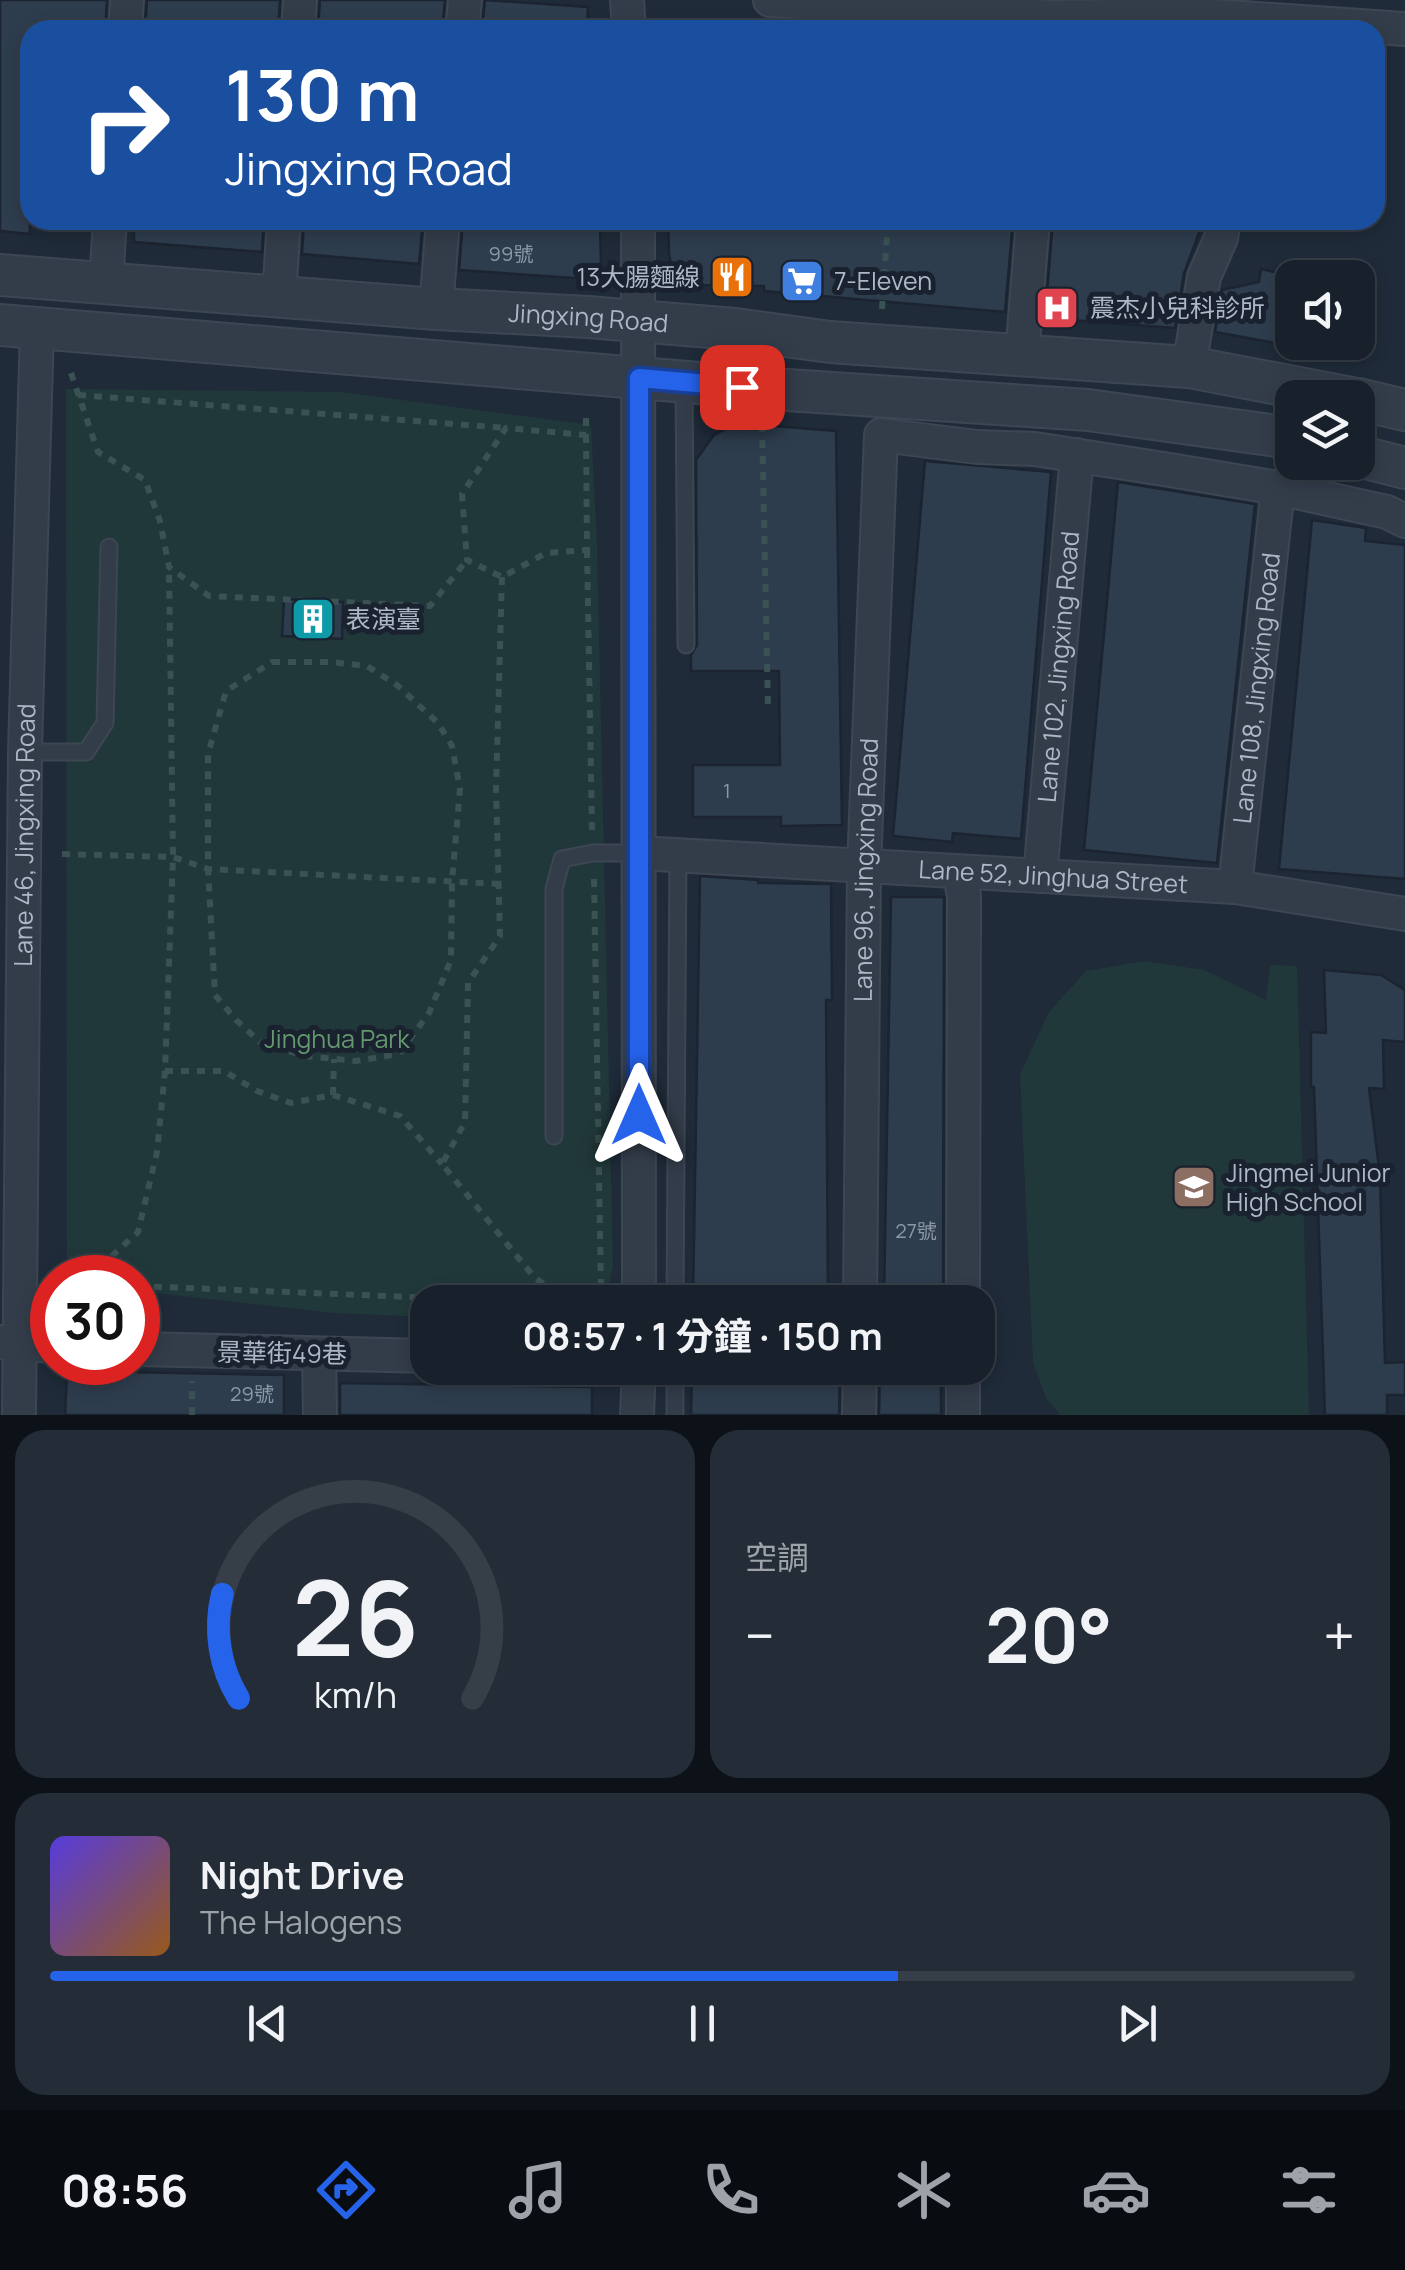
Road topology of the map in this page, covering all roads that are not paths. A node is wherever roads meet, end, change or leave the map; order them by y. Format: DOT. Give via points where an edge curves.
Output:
graph roads {
  1 [pos="770,0"];
  2 [pos="951,5"];
  3 [pos="1200,8"];
  4 [pos="1031,20"];
  5 [pos="1089,20"];
  6 [pos="1236,20"];
  7 [pos="109,230"];
  8 [pos="283,230"];
  9 [pos="442,230"];
  10 [pos="638,230"];
  11 [pos="1033,230"];
  12 [pos="1222,230"];
  13 [pos="0,274"];
  14 [pos="106,284"];
  15 [pos="279,298"];
  16 [pos="436,310"];
  17 [pos="640,323"];
  18 [pos="18,326"];
  19 [pos="1022,356"];
  20 [pos="1189,367"];
  21 [pos="639,378"];
  22 [pos="684,382"];
  23 [pos="1275,383"];
  24 [pos="1375,403"];
  25 [pos="1405,410"];
  26 [pos="1275,436"];
  27 [pos="1076,456"];
  28 [pos="1375,460"];
  29 [pos="1405,468"];
  30 [pos="1278,488"];
  31 [pos="1405,521"];
  32 [pos="109,547"];
  33 [pos="686,646"];
  34 [pos="25,752"];
  35 [pos="639,854"];
  36 [pos="678,854"];
  37 [pos="864,867"];
  38 [pos="959,873"];
  39 [pos="1040,876"];
  40 [pos="1234,887"];
  41 [pos="1405,914"];
  42 [pos="554,1136"];
  43 [pos="639,1285"];
  44 [pos="675,1285"];
  45 [pos="860,1285"];
  46 [pos="963,1285"];
  47 [pos="24,1344"];
  48 [pos="160,1350"];
  49 [pos="319,1354"];
  50 [pos="410,1356"];
  51 [pos="638,1385"];
  52 [pos="675,1385"];
  53 [pos="860,1385"];
  54 [pos="963,1385"];
  55 [pos="19,1415"];
  56 [pos="320,1415"];
  57 [pos="637,1415"];
  58 [pos="675,1415"];
  59 [pos="859,1415"];
  60 [pos="962,1415"];
  1 -- 2 [label="street"];
  2 -- 4 [label="street"];
  3 -- 5 [label="street"];
  3 -- 6 [label="street"];
  7 -- 14 [label="street"];
  8 -- 15 [label="street"];
  9 -- 16 [label="street"];
  10 -- 17 [label="street"];
  11 -- 19 [label="street"];
  12 -- 20 [label="street" via="1204,277"];
  13 -- 14 [label="street, Jingxing Road"];
  14 -- 15 [label="street, Jingxing Road"];
  15 -- 16 [label="street, Jingxing Road"];
  16 -- 17 [label="street, Jingxing Road"];
  17 -- 19 [label="street, Jingxing Road"];
  17 -- 21 [label="street"];
  18 -- 21 [label="street"];
  18 -- 34 [label="street, Lane 46, Jingxing Road"];
  19 -- 20 [label="street, Jingxing Road"];
  20 -- 23 [label="street, Jingxing Road"];
  21 -- 22 [label="street"];
  21 -- 35 [label="street"];
  22 -- 26 [label="street" via="1088,410"];
  22 -- 33 [label="lane"];
  24 -- 25 [label="street, Jingxing Road"];
  27 -- 30 [label="street"];
  27 -- 37 [label="street, Lane 96, Jingxing Road" via="880,435"];
  27 -- 39 [label="street, Lane 102, Jingxing Road"];
  28 -- 29 [label="street"];
  30 -- 31 [label="street"];
  30 -- 40 [label="street, Lane 108, Jingxing Road"];
  32 -- 34 [label="lane" via="104,723 86,752"];
  34 -- 47 [label="street, Lane 46, Jingxing Road"];
  35 -- 36 [label="street, Lane 52, Jinghua Street"];
  35 -- 42 [label="lane" via="562,858 554,889"];
  35 -- 43 [label="street"];
  36 -- 37 [label="street, Lane 52, Jinghua Street"];
  36 -- 44 [label="lane"];
  37 -- 38 [label="street, Lane 52, Jinghua Street"];
  37 -- 45 [label="street, Lane 96, Jingxing Road"];
  38 -- 39 [label="street, Lane 52, Jinghua Street"];
  38 -- 46 [label="street"];
  39 -- 40 [label="street, Lane 52, Jinghua Street"];
  40 -- 41 [label="street, Lane 52, Jinghua Street"];
  47 -- 55 [label="street, Lane 46, Jingxing Road"];
  48 -- 49 [label="street, 景華街49巷"];
  49 -- 50 [label="street, 景華街49巷"];
  49 -- 56 [label="street"];
  51 -- 57 [label="street"];
  52 -- 58 [label="lane"];
  53 -- 59 [label="street"];
  54 -- 60 [label="street"];
}
